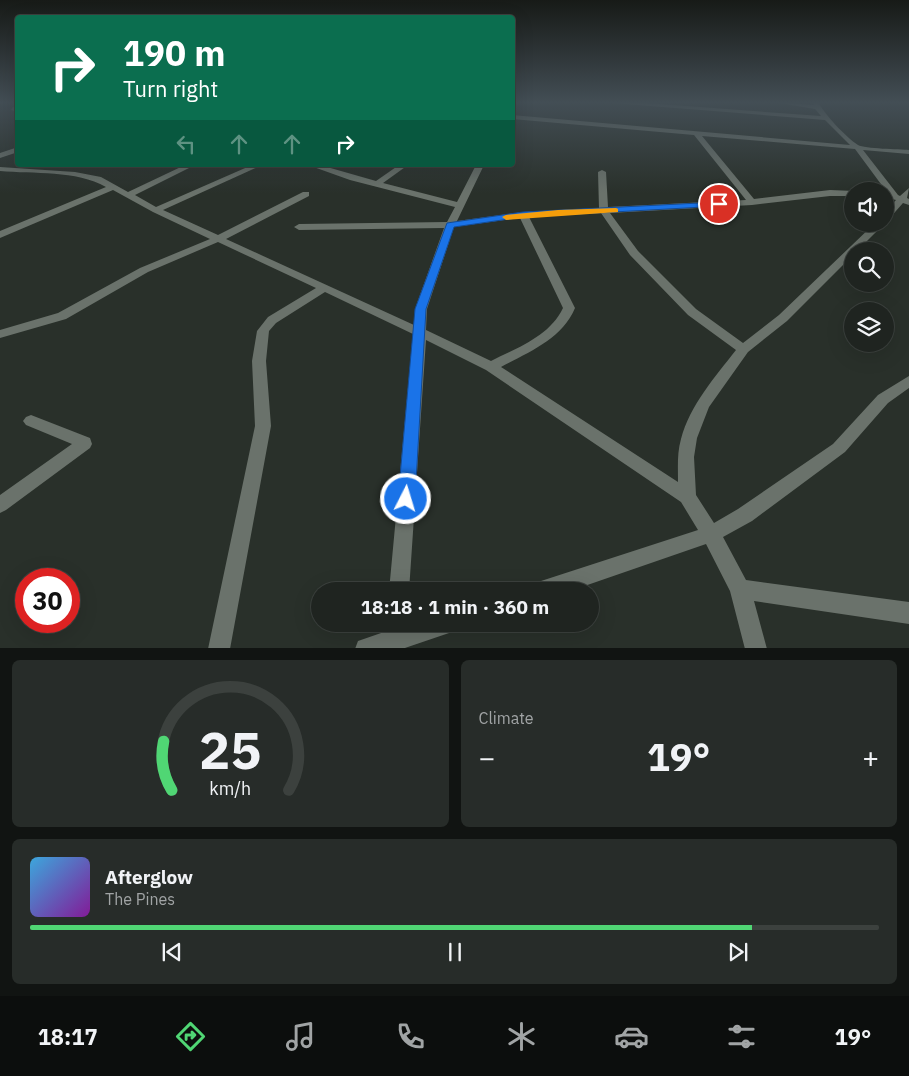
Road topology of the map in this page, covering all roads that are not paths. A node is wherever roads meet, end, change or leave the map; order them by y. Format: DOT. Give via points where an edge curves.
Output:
graph roads {
  1 [pos="695,132"];
  2 [pos="698,132"];
  3 [pos="842,132"];
  4 [pos="857,147"];
  5 [pos="15,150"];
  6 [pos="909,152"];
  7 [pos="0,156"];
  8 [pos="187,167"];
  9 [pos="253,167"];
  10 [pos="329,167"];
  11 [pos="401,167"];
  12 [pos="479,167"];
  13 [pos="0,169"];
  14 [pos="602,172"];
  15 [pos="377,184"];
  16 [pos="113,187"];
  17 [pos="909,191"];
  18 [pos="844,193"];
  19 [pos="128,194"];
  20 [pos="306,194"];
  21 [pos="902,200"];
  22 [pos="752,202"];
  23 [pos="459,205"];
  24 [pos="156,210"];
  25 [pos="604,211"];
  26 [pos="523,215"];
  27 [pos="450,225"];
  28 [pos="299,227"];
  29 [pos="871,232"];
  30 [pos="0,234"];
  31 [pos="220,238"];
  32 [pos="324,288"];
  33 [pos="420,332"];
  34 [pos="0,334"];
  35 [pos="743,348"];
  36 [pos="491,367"];
  37 [pos="909,381"];
  38 [pos="31,421"];
  39 [pos="687,497"];
  40 [pos="0,505"];
  41 [pos="711,534"];
  42 [pos="400,582"];
  43 [pos="568,582"];
  44 [pos="740,590"];
  45 [pos="909,613"];
  46 [pos="395,632"];
  47 [pos="219,648"];
  48 [pos="366,648"];
  49 [pos="756,648"];
  1 -- 22 [label="street"];
  2 -- 4 [label="street"];
  3 -- 4 [label="street"];
  4 -- 6 [label="street"];
  4 -- 21 [label="street"];
  5 -- 7 [label="street"];
  8 -- 19 [label="street"];
  9 -- 24 [label="street"];
  10 -- 15 [label="street"];
  11 -- 15 [label="street"];
  12 -- 23 [label="street"];
  13 -- 16 [label="street" via="75,174 98,179"];
  14 -- 25 [label="street"];
  15 -- 23 [label="street"];
  16 -- 19 [label="street"];
  16 -- 30 [label="street"];
  17 -- 21 [label="street"];
  18 -- 22 [label="street"];
  19 -- 24 [label="street"];
  20 -- 31 [label="street"];
  22 -- 25 [label="street"];
  23 -- 27 [label="street"];
  24 -- 31 [label="street"];
  25 -- 26 [label="street"];
  25 -- 35 [label="street" via="660,282 692,312"];
  26 -- 27 [label="street"];
  26 -- 36 [label="street" via="569,308 568,314 535,343"];
  27 -- 28 [label="street"];
  27 -- 33 [label="street" via="421,309"];
  29 -- 35 [label="street" via="783,318"];
  31 -- 32 [label="street"];
  31 -- 34 [label="street" via="144,270 62,316"];
  32 -- 33 [label="street"];
  32 -- 47 [label="street" via="279,315 263,331 259,361 263,426"];
  33 -- 36 [label="street"];
  33 -- 42 [label="street"];
  35 -- 39 [label="street" via="702,406 689,438"];
  36 -- 39 [label="street"];
  37 -- 41 [label="street" via="883,399 839,448 745,515"];
  38 -- 40 [label="street" via="84,444"];
  39 -- 41 [label="street"];
  41 -- 43 [label="street"];
  41 -- 44 [label="street"];
  44 -- 45 [label="street"];
  44 -- 49 [label="street"];
  46 -- 48 [label="street"];
}
